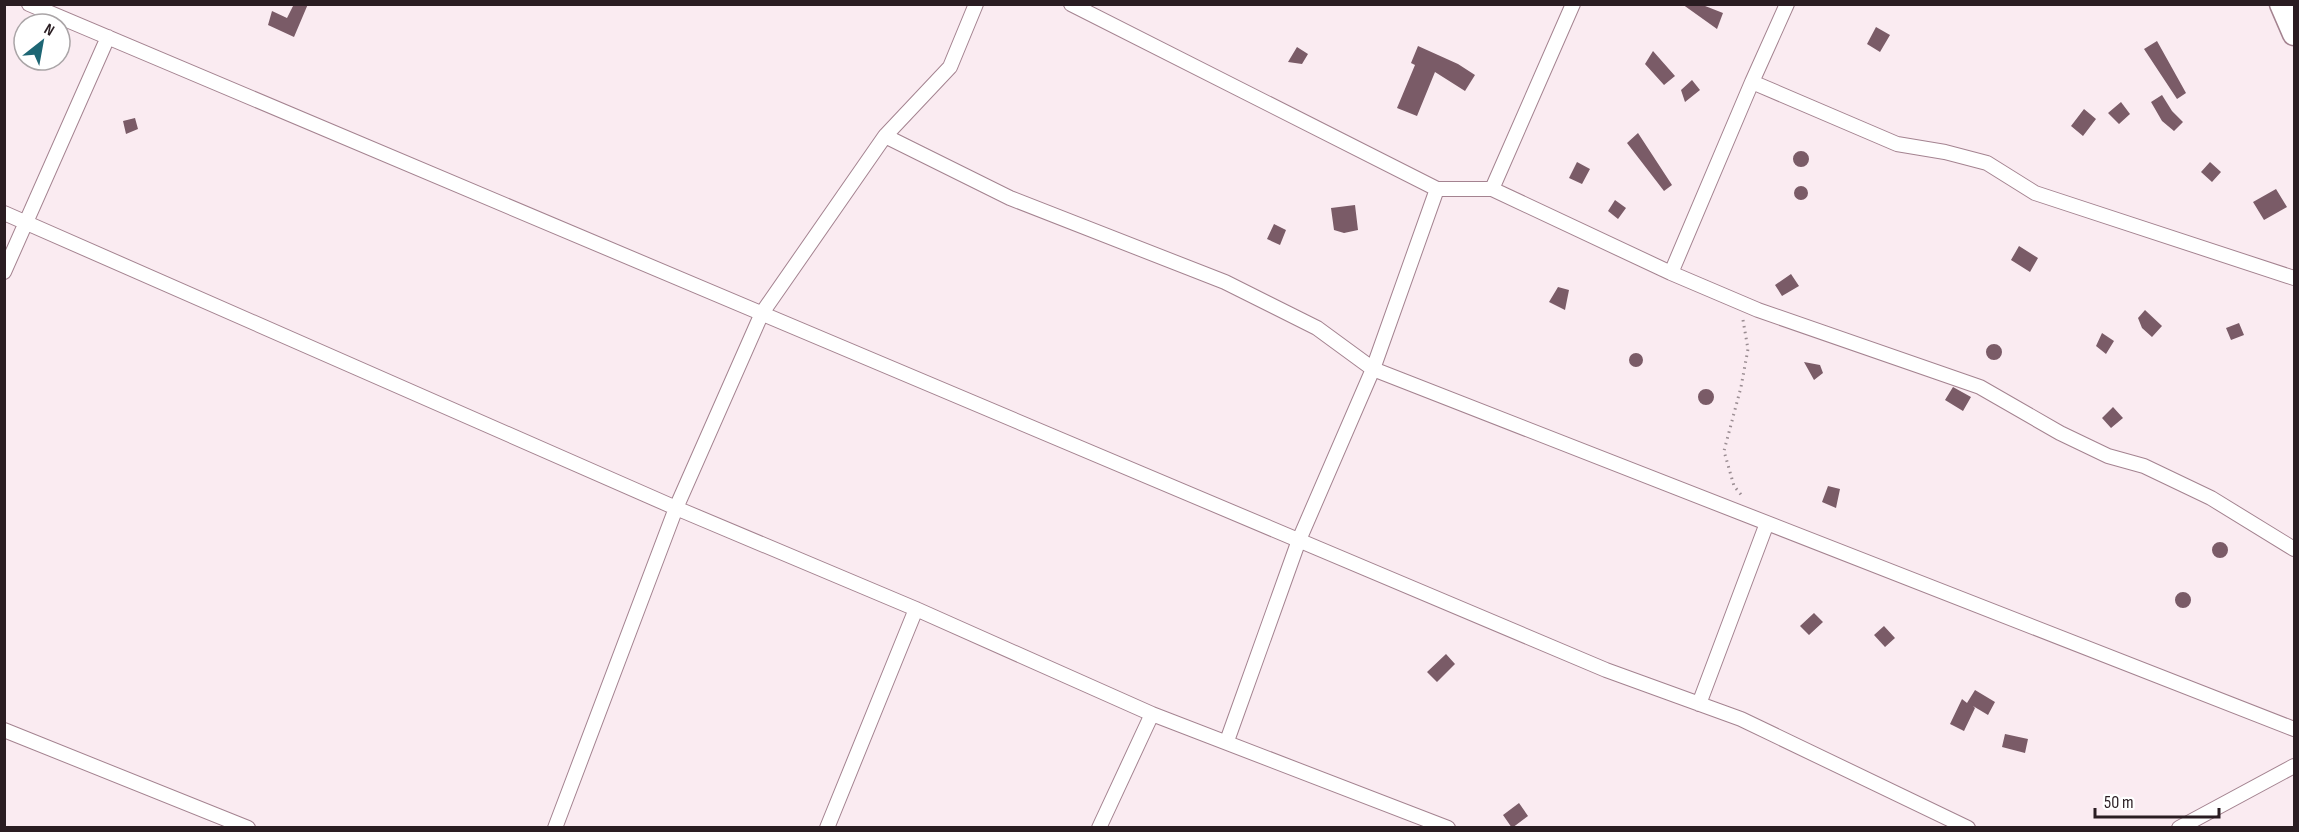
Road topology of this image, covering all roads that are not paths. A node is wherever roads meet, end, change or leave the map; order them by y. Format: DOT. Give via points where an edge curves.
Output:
graph roads {
  1 [pos="29,4"];
  2 [pos="976,4"];
  3 [pos="1071,4"];
  4 [pos="1573,4"];
  5 [pos="1787,4"];
  6 [pos="2281,4"];
  7 [pos="2295,34"];
  8 [pos="108,38"];
  9 [pos="1752,82"];
  10 [pos="885,136"];
  11 [pos="1437,189"];
  12 [pos="1492,189"];
  13 [pos="4,213"];
  14 [pos="26,222"];
  15 [pos="4,272"];
  16 [pos="1671,273"];
  17 [pos="2295,278"];
  18 [pos="762,314"];
  19 [pos="1373,369"];
  20 [pos="676,508"];
  21 [pos="1767,523"];
  22 [pos="1299,540"];
  23 [pos="2295,549"];
  24 [pos="916,609"];
  25 [pos="1700,704"];
  26 [pos="1152,714"];
  27 [pos="2295,729"];
  28 [pos="4,730"];
  29 [pos="1227,741"];
  30 [pos="2295,766"];
  31 [pos="248,828"];
  32 [pos="555,828"];
  33 [pos="827,828"];
  34 [pos="1099,828"];
  35 [pos="1448,828"];
  36 [pos="1968,828"];
  37 [pos="2179,828"];
  1 -- 8 [label="street"];
  2 -- 10 [label="street" via="950,67"];
  3 -- 11 [label="street"];
  4 -- 12 [label="street"];
  5 -- 9 [label="street"];
  6 -- 7 [label="main road"];
  8 -- 14 [label="street"];
  8 -- 18 [label="street"];
  9 -- 16 [label="street"];
  9 -- 17 [label="street" via="1897,144 1987,163 2035,194"];
  10 -- 18 [label="street"];
  10 -- 19 [label="street" via="1010,198 1225,282 1317,328"];
  11 -- 12 [label="street"];
  11 -- 19 [label="street"];
  12 -- 16 [label="street"];
  13 -- 14 [label="street"];
  14 -- 15 [label="street"];
  14 -- 20 [label="street"];
  16 -- 23 [label="street" via="1740,303 1980,387 2060,433 2211,498"];
  18 -- 20 [label="street"];
  18 -- 22 [label="street"];
  19 -- 21 [label="street"];
  19 -- 22 [label="street"];
  20 -- 24 [label="street"];
  20 -- 32 [label="street"];
  21 -- 25 [label="street"];
  21 -- 27 [label="street"];
  22 -- 25 [label="street" via="1606,670"];
  22 -- 29 [label="street"];
  24 -- 26 [label="street"];
  24 -- 33 [label="street"];
  25 -- 36 [label="street" via="1741,719"];
  26 -- 29 [label="street"];
  26 -- 34 [label="street"];
  28 -- 31 [label="street"];
  29 -- 35 [label="street"];
  30 -- 37 [label="street"];
}
